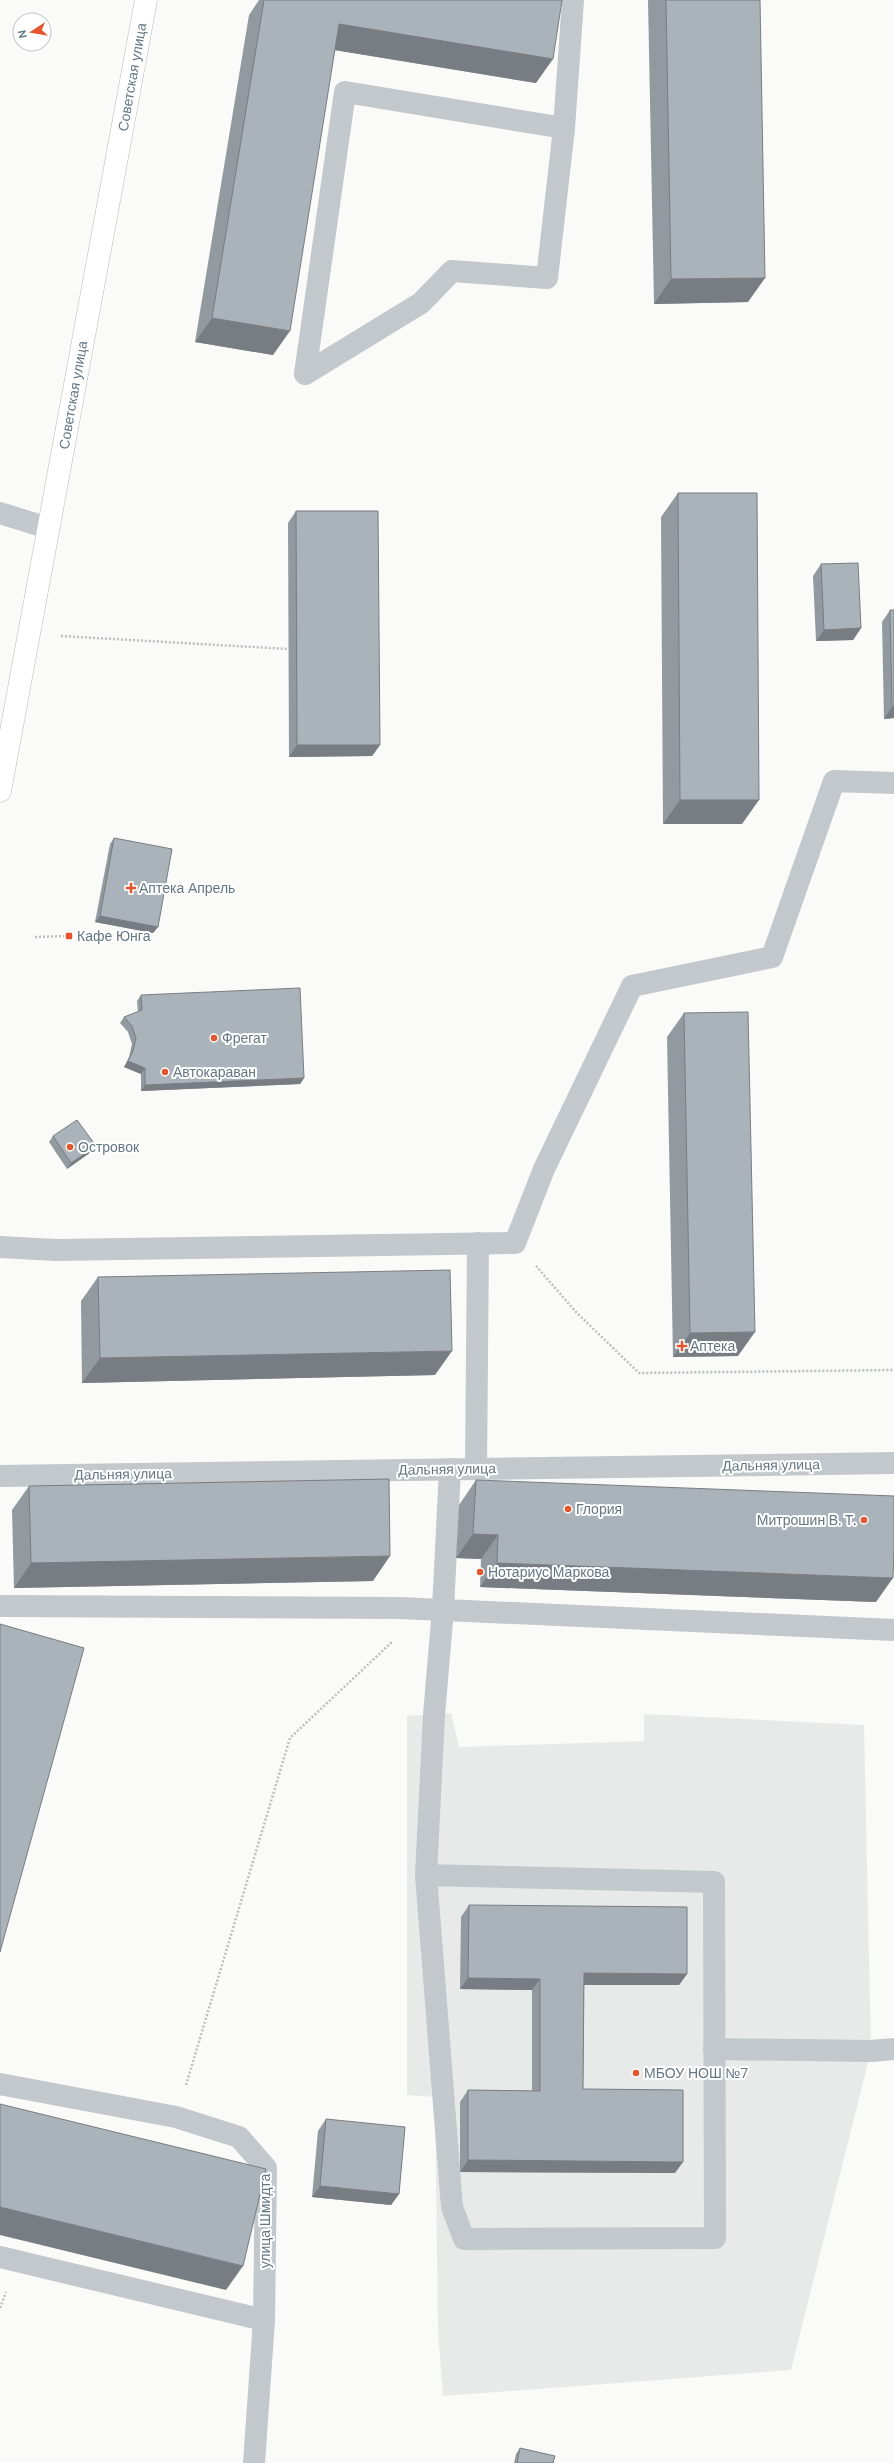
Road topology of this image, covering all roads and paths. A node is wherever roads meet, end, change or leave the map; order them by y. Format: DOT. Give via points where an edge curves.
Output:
graph roads {
  1 [pos="146,0"];
  2 [pos="573,0"];
  3 [pos="564,128"];
  4 [pos="0,513"];
  5 [pos="48,528"];
  6 [pos="29,634"];
  7 [pos="288,650"];
  8 [pos="894,783"];
  9 [pos="0,791"];
  10 [pos="35,936"];
  11 [pos="69,936"];
  12 [pos="478,1243"];
  13 [pos="515,1243"];
  14 [pos="0,1246"];
  15 [pos="894,1370"];
  16 [pos="894,1463"];
  17 [pos="450,1469"];
  18 [pos="476,1469"];
  19 [pos="0,1476"];
  20 [pos="0,1606"];
  21 [pos="400,1608"];
  22 [pos="443,1609"];
  23 [pos="894,1630"];
  24 [pos="426,1875"];
  25 [pos="894,2048"];
  26 [pos="714,2049"];
  27 [pos="0,2084"];
  28 [pos="176,2117"];
  29 [pos="0,2257"];
  30 [pos="264,2320"];
  31 [pos="254,2463"];
  1 -- 5 [label="main road, Советская улица"];
  2 -- 3 [label="street"];
  3 -- 3 [label="street" via="345,92 305,374 421,303 452,272 547,278"];
  4 -- 5 [label="street"];
  5 -- 6 [label="main road, Советская улица"];
  6 -- 7 [label="path"];
  6 -- 9 [label="main road, Советская улица"];
  8 -- 13 [label="street" via="834,781 772,957 632,986 544,1169"];
  10 -- 11 [label="path"];
  12 -- 13 [label="street"];
  12 -- 14 [label="street" via="56,1250"];
  12 -- 18 [label="street"];
  13 -- 15 [label="path" via="576,1312 639,1373"];
  16 -- 18 [label="street, Дальняя улица"];
  17 -- 18 [label="street, Дальняя улица"];
  17 -- 19 [label="street, Дальняя улица"];
  17 -- 22 [label="street"];
  20 -- 21 [label="street"];
  21 -- 22 [label="street"];
  21 -- 28 [label="path" via="398,1637 290,1738"];
  22 -- 23 [label="street"];
  22 -- 24 [label="street" via="434,1715"];
  24 -- 26 [label="street" via="714,1882"];
  24 -- 26 [label="street" via="452,2207 464,2239 715,2238"];
  25 -- 26 [label="street" via="871,2051"];
  27 -- 28 [label="street, улица Шмидта"];
  28 -- 30 [label="street, улица Шмидта" via="239,2137 266,2168"];
  29 -- 30 [label="street"];
  30 -- 31 [label="street, улица Шмидта"];
}
